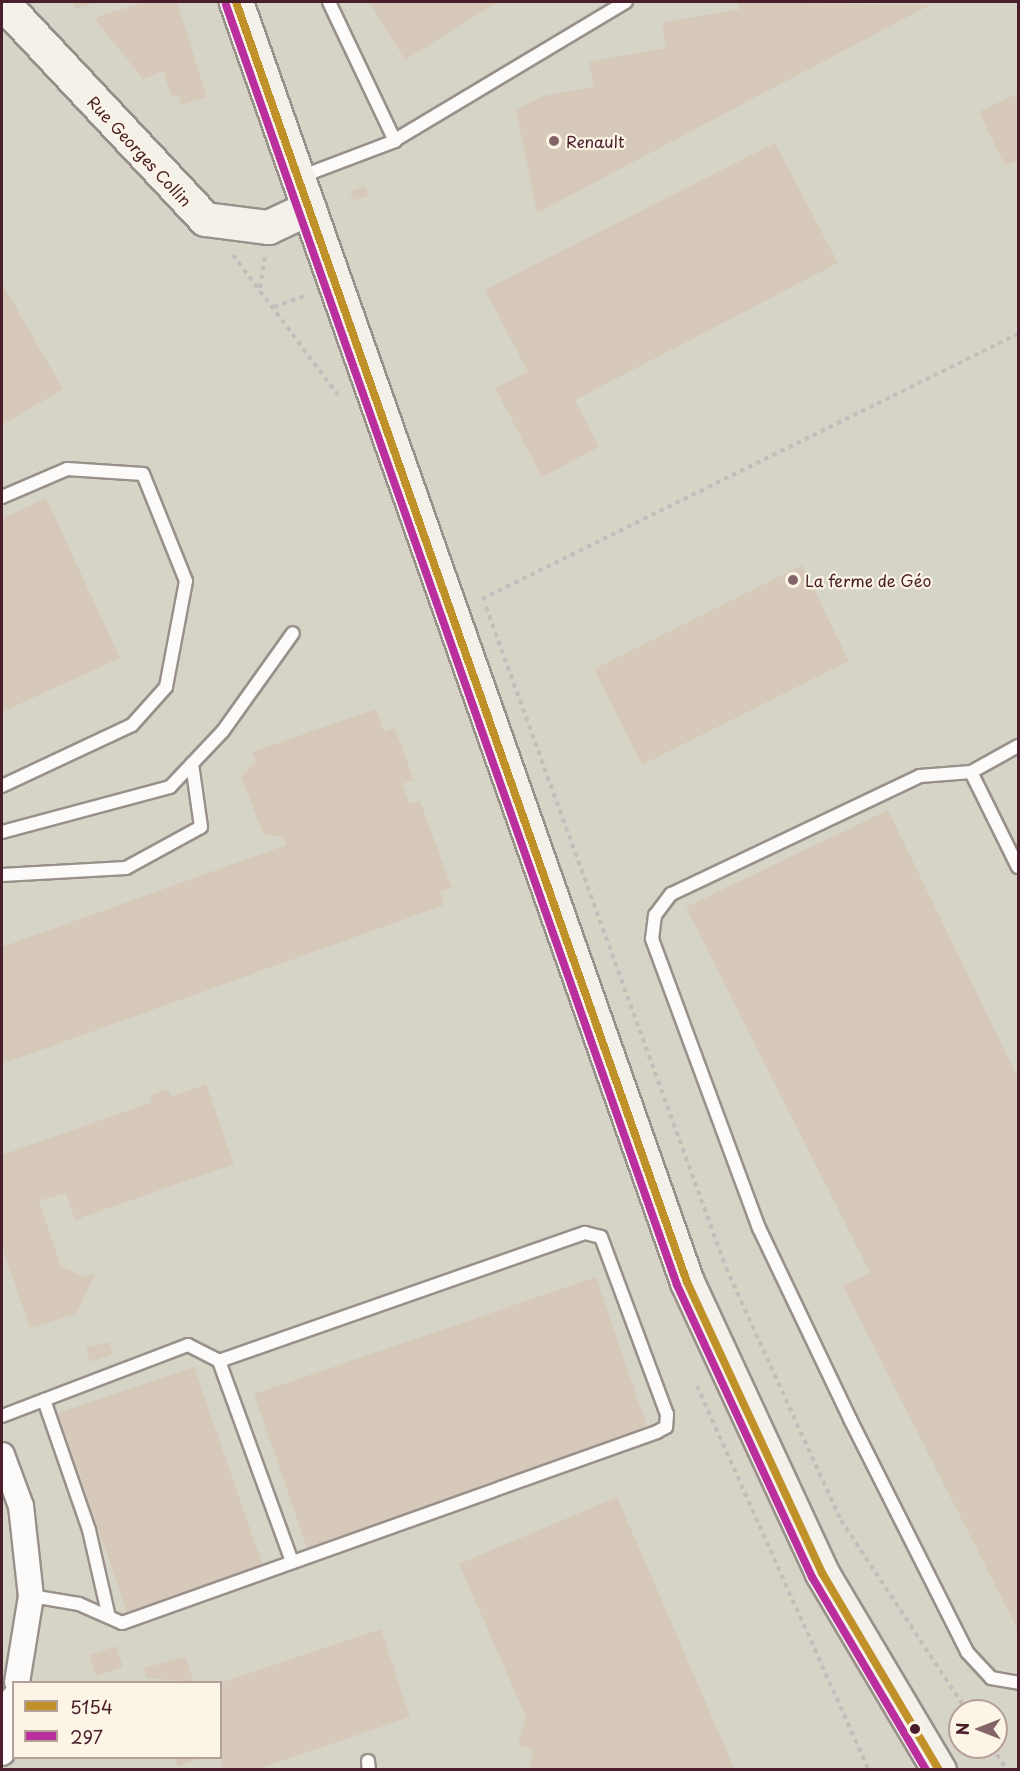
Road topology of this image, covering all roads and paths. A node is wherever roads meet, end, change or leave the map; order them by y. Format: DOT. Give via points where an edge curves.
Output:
graph roads {
  1 [pos="2,2"];
  2 [pos="236,2"];
  3 [pos="329,2"];
  4 [pos="626,2"];
  5 [pos="395,140"];
  6 [pos="304,193"];
  7 [pos="1018,333"];
  8 [pos="2,497"];
  9 [pos="478,588"];
  10 [pos="483,599"];
  11 [pos="292,633"];
  12 [pos="1018,746"];
  13 [pos="192,764"];
  14 [pos="971,772"];
  15 [pos="2,786"];
  16 [pos="2,832"];
  17 [pos="1018,867"];
  18 [pos="2,874"];
  19 [pos="219,1361"];
  20 [pos="44,1400"];
  21 [pos="2,1416"];
  22 [pos="2,1455"];
  23 [pos="292,1562"];
  24 [pos="31,1596"];
  25 [pos="109,1617"];
  26 [pos="16,1681"];
  27 [pos="1018,1683"];
  28 [pos="959,1699"];
  29 [pos="12,1706"];
  30 [pos="2,1753"];
  31 [pos="939,1770"];
  1 -- 6 [label="main road, Rue Georges Collin" via="205,219 268,226"];
  2 -- 6 [label="main road"];
  3 -- 5 [label="lane"];
  4 -- 5 [label="lane"];
  5 -- 6 [label="lane"];
  6 -- 31 [label="main road" via="687,1282 822,1573"];
  7 -- 10 [label="path"];
  8 -- 15 [label="lane" via="67,470 143,474 186,581 166,687 132,725"];
  9 -- 10 [label="path"];
  10 -- 28 [label="path" via="726,1268 841,1520"];
  11 -- 13 [label="lane" via="223,731"];
  12 -- 14 [label="lane"];
  13 -- 16 [label="lane" via="170,787"];
  13 -- 18 [label="lane" via="201,827 126,868"];
  14 -- 17 [label="lane"];
  14 -- 27 [label="lane" via="920,777 671,894 655,915 652,939 759,1228 850,1419 967,1652 991,1678"];
  19 -- 20 [label="lane" via="188,1345"];
  19 -- 23 [label="lane"];
  19 -- 23 [label="lane" via="592,1233 601,1237 667,1414 666,1427 657,1432"];
  20 -- 21 [label="lane"];
  20 -- 25 [label="lane" via="89,1530"];
  22 -- 24 [label="street" via="21,1506"];
  23 -- 25 [label="lane" via="122,1623"];
  24 -- 25 [label="lane" via="79,1604"];
  24 -- 26 [label="street"];
  29 -- 30 [label="street"];
}
